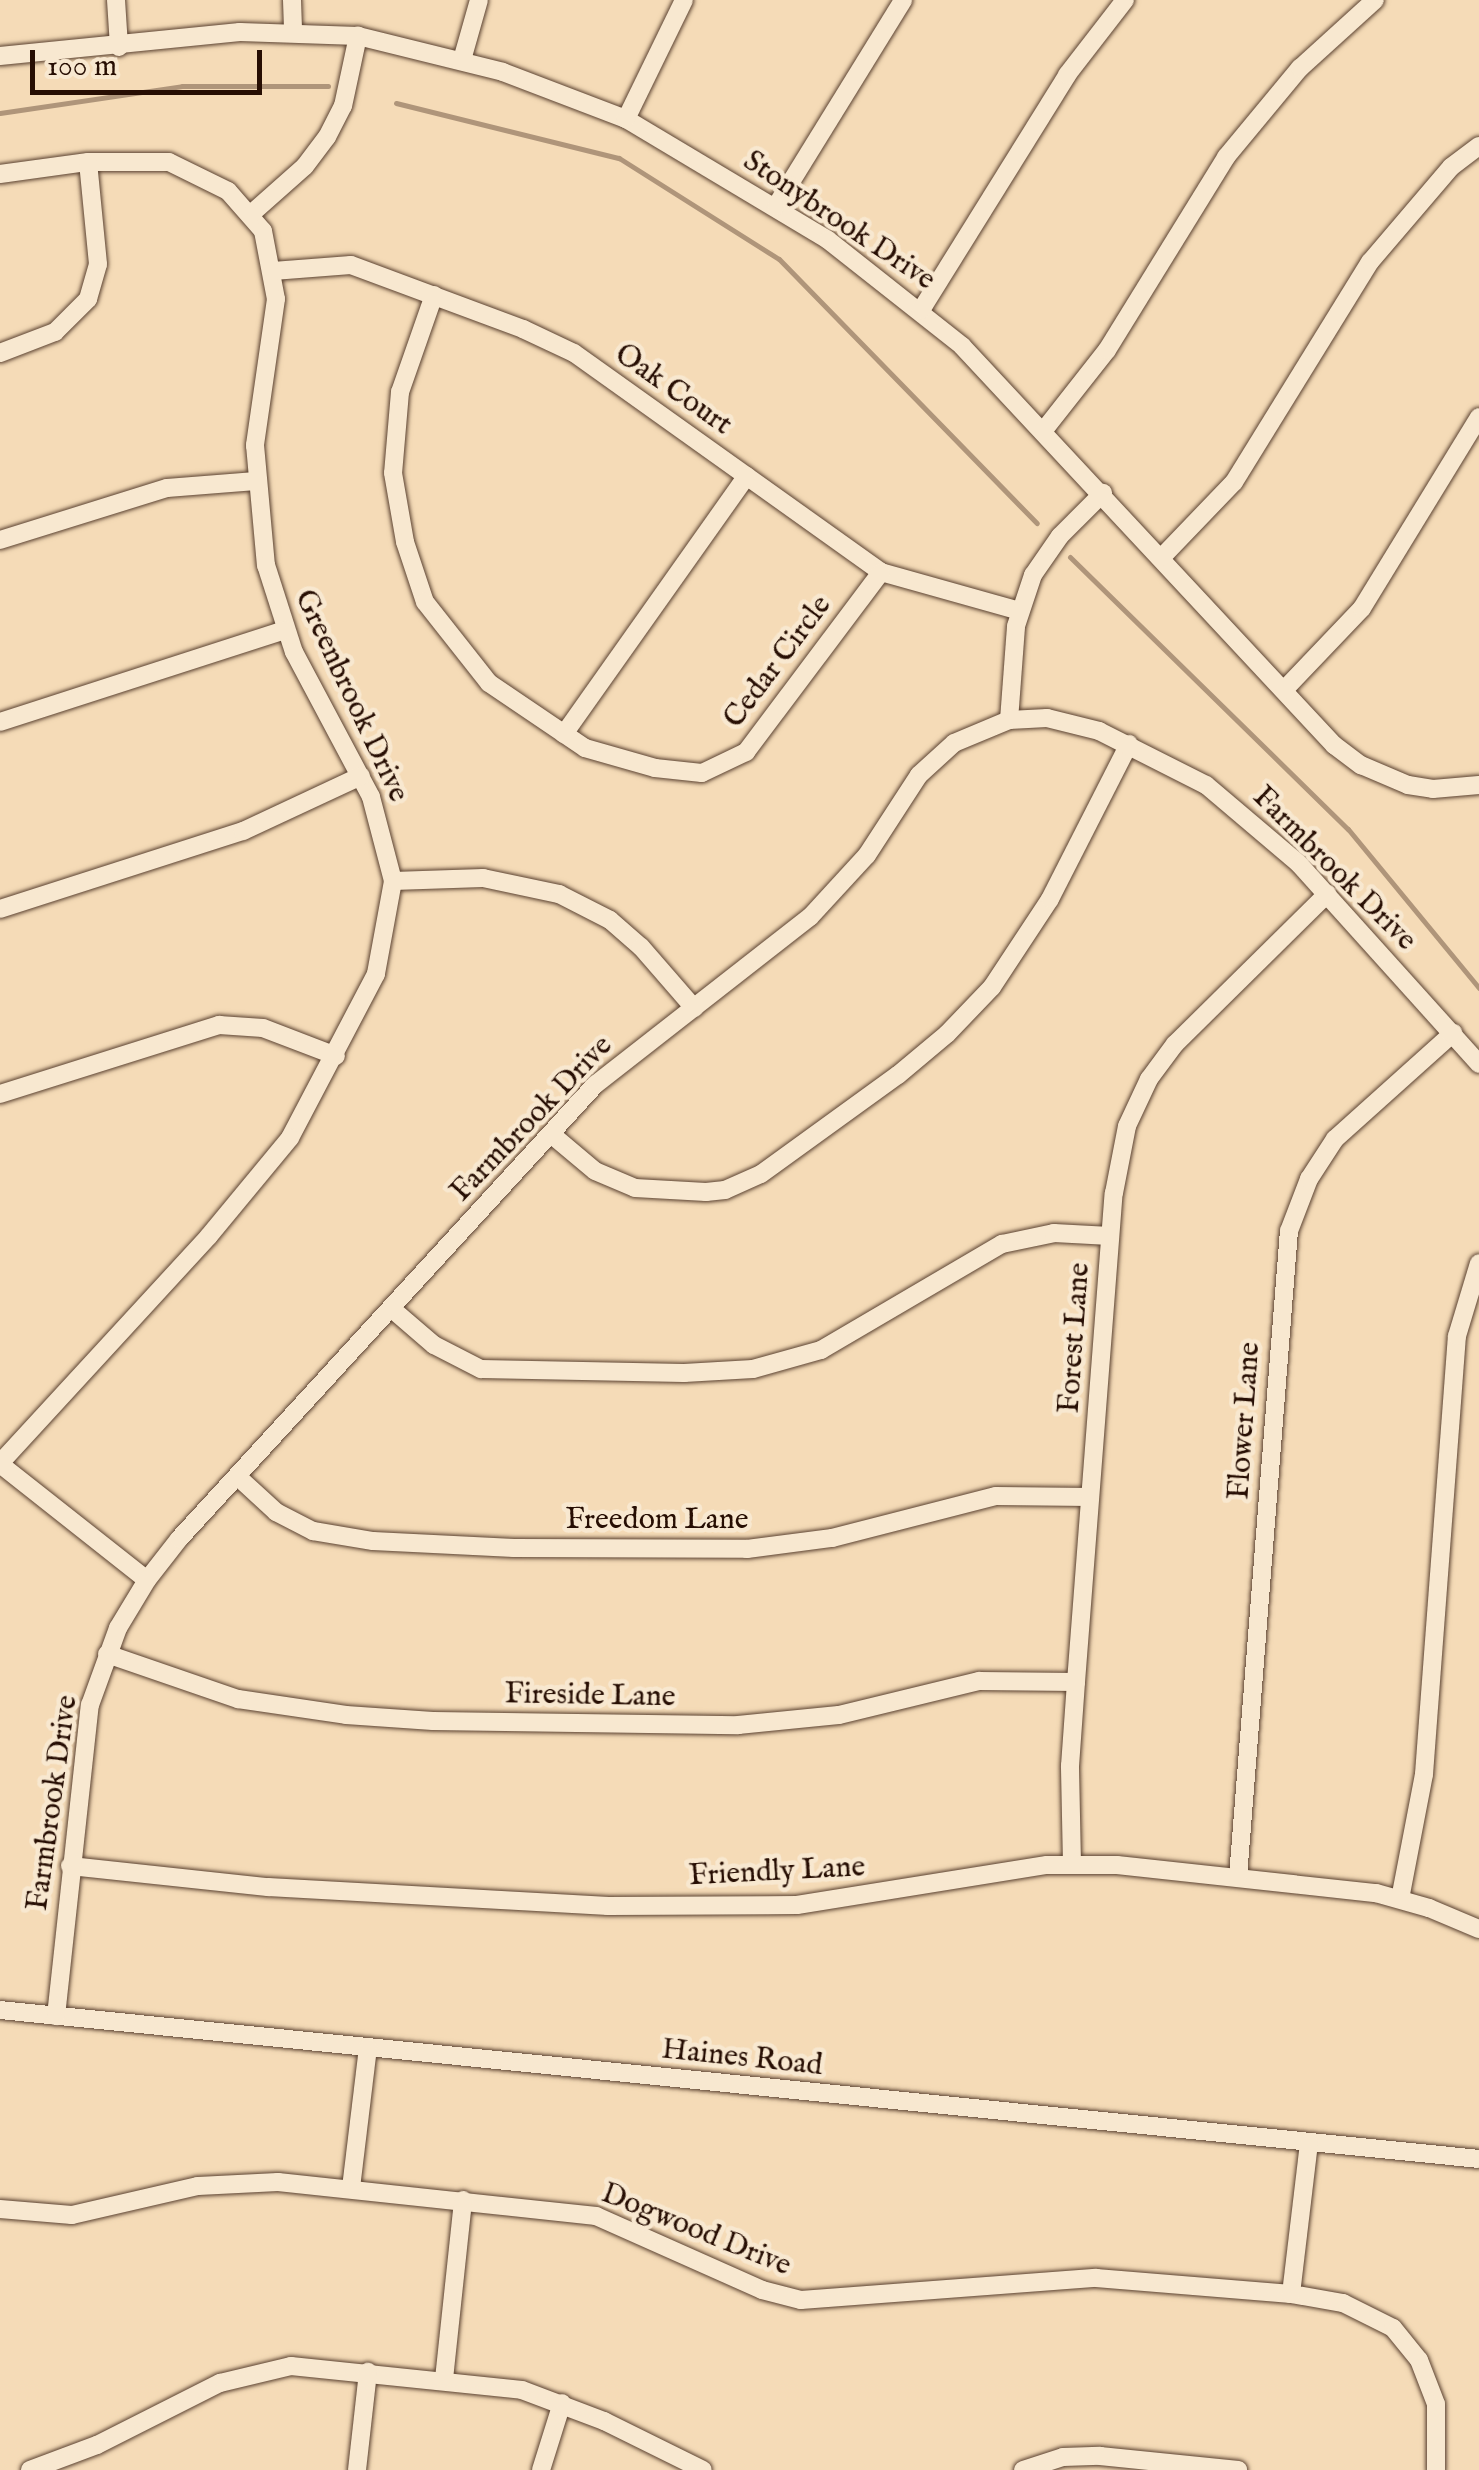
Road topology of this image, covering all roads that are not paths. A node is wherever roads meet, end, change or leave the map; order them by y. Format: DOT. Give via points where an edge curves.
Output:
graph roads {
  1 [pos="116,0"];
  2 [pos="292,0"];
  3 [pos="479,0"];
  4 [pos="684,0"];
  5 [pos="904,0"];
  6 [pos="1125,0"];
  7 [pos="1375,0"];
  8 [pos="293,31"];
  9 [pos="358,36"];
  10 [pos="120,47"];
  11 [pos="0,56"];
  12 [pos="462,60"];
  13 [pos="626,119"];
  14 [pos="1479,146"];
  15 [pos="88,162"];
  16 [pos="0,174"];
  17 [pos="776,206"];
  18 [pos="252,214"];
  19 [pos="273,271"];
  20 [pos="434,296"];
  21 [pos="922,310"];
  22 [pos="0,353"];
  23 [pos="1479,417"];
  24 [pos="1044,430"];
  25 [pos="747,476"];
  26 [pos="256,481"];
  27 [pos="1103,493"];
  28 [pos="0,540"];
  29 [pos="1162,558"];
  30 [pos="881,572"];
  31 [pos="1020,611"];
  32 [pos="285,630"];
  33 [pos="1284,690"];
  34 [pos="1009,720"];
  35 [pos="0,722"];
  36 [pos="564,734"];
  37 [pos="1129,744"];
  38 [pos="361,776"];
  39 [pos="1479,785"];
  40 [pos="392,880"];
  41 [pos="1327,894"];
  42 [pos="0,908"];
  43 [pos="694,1008"];
  44 [pos="1454,1033"];
  45 [pos="336,1056"];
  46 [pos="1479,1064"];
  47 [pos="0,1094"];
  48 [pos="552,1134"];
  49 [pos="1110,1236"];
  50 [pos="1479,1262"];
  51 [pos="392,1309"];
  52 [pos="0,1464"];
  53 [pos="238,1477"];
  54 [pos="1090,1497"];
  55 [pos="147,1580"];
  56 [pos="107,1654"];
  57 [pos="1076,1682"];
  58 [pos="1072,1864"];
  59 [pos="70,1866"];
  60 [pos="1238,1877"];
  61 [pos="1400,1898"];
  62 [pos="1479,1929"];
  63 [pos="0,2010"];
  64 [pos="56,2016"];
  65 [pos="368,2048"];
  66 [pos="1309,2142"];
  67 [pos="1479,2159"];
  68 [pos="351,2188"];
  69 [pos="463,2200"];
  70 [pos="0,2209"];
  71 [pos="1291,2294"];
  72 [pos="368,2372"];
  73 [pos="444,2378"];
  74 [pos="562,2403"];
  75 [pos="30,2470"];
  76 [pos="356,2470"];
  77 [pos="541,2470"];
  78 [pos="703,2470"];
  79 [pos="1023,2470"];
  80 [pos="1238,2470"];
  81 [pos="1436,2470"];
  1 -- 10 [label="street"];
  2 -- 8 [label="street"];
  3 -- 12 [label="street"];
  4 -- 13 [label="street"];
  5 -- 17 [label="street"];
  6 -- 21 [label="street" via="1067,75"];
  7 -- 24 [label="street" via="1311,56 1226,156 1107,350"];
  8 -- 9 [label="street, Stonybrook Drive"];
  8 -- 10 [label="street, Stonybrook Drive"];
  9 -- 12 [label="street, Stonybrook Drive"];
  9 -- 18 [label="street" via="343,106 327,136"];
  10 -- 11 [label="street, Stonybrook Drive"];
  12 -- 13 [label="street, Stonybrook Drive"];
  13 -- 17 [label="street, Stonybrook Drive"];
  14 -- 29 [label="street" via="1451,167 1370,262 1234,482"];
  15 -- 16 [label="street, Greenbrook Drive"];
  15 -- 18 [label="street, Greenbrook Drive" via="154,160 188,168"];
  15 -- 22 [label="street" via="98,264 88,298 54,332"];
  17 -- 21 [label="street, Stonybrook Drive"];
  18 -- 19 [label="street, Greenbrook Drive"];
  19 -- 20 [label="street, Oak Court" via="351,265"];
  19 -- 26 [label="street, Greenbrook Drive" via="275,316 256,424"];
  20 -- 25 [label="street, Oak Court" via="574,354"];
  20 -- 36 [label="street, Cedar Circle" via="400,392 393,473 405,542 425,602 489,683"];
  21 -- 24 [label="street, Stonybrook Drive"];
  23 -- 33 [label="street" via="1362,608"];
  24 -- 27 [label="street, Stonybrook Drive"];
  25 -- 30 [label="street, Oak Court"];
  25 -- 36 [label="street"];
  26 -- 28 [label="street" via="167,488"];
  26 -- 32 [label="street, Greenbrook Drive" via="266,565"];
  27 -- 29 [label="street, Stonybrook Drive"];
  27 -- 31 [label="street" via="1047,552"];
  29 -- 33 [label="street, Stonybrook Drive"];
  30 -- 31 [label="street, Oak Court"];
  30 -- 36 [label="street, Cedar Circle" via="746,752 702,772 655,768 585,748"];
  31 -- 34 [label="street"];
  32 -- 35 [label="street"];
  32 -- 38 [label="street, Greenbrook Drive"];
  33 -- 39 [label="street, Stonybrook Drive" via="1334,745 1381,776 1433,789"];
  34 -- 37 [label="street, Farmbrook Drive" via="1061,721"];
  34 -- 43 [label="street, Farmbrook Drive" via="976,731 935,758 840,889"];
  37 -- 41 [label="street, Farmbrook Drive" via="1232,804"];
  37 -- 48 [label="street" via="1050,898 992,987 898,1075 760,1174 706,1192 635,1188 595,1171"];
  38 -- 40 [label="street, Greenbrook Drive" via="384,835"];
  38 -- 42 [label="street" via="243,830"];
  40 -- 43 [label="street" via="483,878 558,894 610,920"];
  40 -- 45 [label="street, Greenbrook Drive" via="376,974"];
  41 -- 44 [label="street, Farmbrook Drive"];
  41 -- 49 [label="street, Forest Lane" via="1250,965 1149,1080 1119,1156"];
  43 -- 48 [label="street, Farmbrook Drive" via="616,1065"];
  44 -- 46 [label="street, Farmbrook Drive"];
  44 -- 60 [label="street, Flower Lane" via="1335,1139 1308,1179 1289,1232"];
  45 -- 47 [label="street" via="263,1028 219,1025"];
  45 -- 52 [label="street, Greenbrook Drive" via="256,1182"];
  48 -- 51 [label="street, Farmbrook Drive"];
  49 -- 51 [label="street" via="1054,1233 1002,1244 821,1350 753,1370 482,1369 434,1345"];
  49 -- 54 [label="street, Forest Lane"];
  50 -- 61 [label="street" via="1457,1336 1424,1774"];
  51 -- 53 [label="street, Farmbrook Drive"];
  52 -- 55 [label="street"];
  53 -- 54 [label="street, Freedom Lane" via="276,1512 313,1531 514,1548 782,1546 996,1496"];
  53 -- 55 [label="street, Farmbrook Drive"];
  54 -- 57 [label="street, Forest Lane"];
  55 -- 56 [label="street, Farmbrook Drive"];
  56 -- 57 [label="street, Fireside Lane" via="238,1699 433,1721 753,1724 867,1710 979,1681"];
  56 -- 59 [label="street, Farmbrook Drive" via="84,1739"];
  57 -- 58 [label="street, Forest Lane"];
  58 -- 59 [label="street, Friendly Lane" via="798,1905 626,1906 287,1889"];
  58 -- 60 [label="street, Friendly Lane"];
  59 -- 64 [label="street, Farmbrook Drive"];
  60 -- 61 [label="street, Friendly Lane"];
  61 -- 62 [label="street, Friendly Lane"];
  63 -- 64 [label="street, Haines Road"];
  64 -- 65 [label="street, Haines Road"];
  65 -- 66 [label="street, Haines Road"];
  65 -- 68 [label="street"];
  66 -- 67 [label="street, Haines Road"];
  66 -- 71 [label="street"];
  68 -- 69 [label="street, Dogwood Drive"];
  68 -- 70 [label="street, Dogwood Drive" via="232,2182 72,2216"];
  69 -- 71 [label="street, Dogwood Drive" via="596,2216 762,2290 801,2300 1096,2278"];
  69 -- 73 [label="street"];
  71 -- 81 [label="street, Dogwood Drive" via="1358,2308 1403,2338 1436,2404"];
  72 -- 73 [label="street"];
  72 -- 75 [label="street" via="292,2366 244,2374"];
  72 -- 76 [label="street"];
  73 -- 74 [label="street"];
  74 -- 77 [label="street"];
  74 -- 78 [label="street"];
  79 -- 80 [label="street" via="1063,2457 1100,2456"];
}
